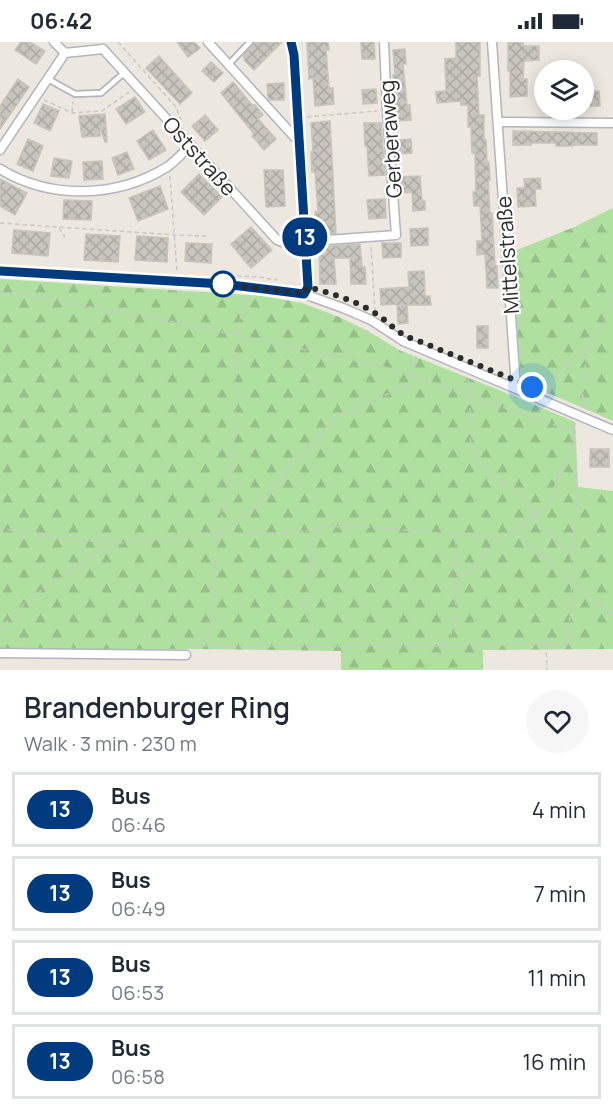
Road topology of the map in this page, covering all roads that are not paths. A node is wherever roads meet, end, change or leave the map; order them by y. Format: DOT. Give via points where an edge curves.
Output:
graph roads {
  1 [pos="54,42"];
  2 [pos="208,42"];
  3 [pos="250,42"];
  4 [pos="291,42"];
  5 [pos="384,42"];
  6 [pos="492,42"];
  7 [pos="106,46"];
  8 [pos="65,53"];
  9 [pos="228,65"];
  10 [pos="125,73"];
  11 [pos="48,79"];
  12 [pos="498,122"];
  13 [pos="613,123"];
  14 [pos="300,143"];
  15 [pos="191,145"];
  16 [pos="0,150"];
  17 [pos="0,169"];
  18 [pos="396,235"];
  19 [pos="305,241"];
  20 [pos="0,271"];
  21 [pos="304,294"];
  22 [pos="516,388"];
  23 [pos="613,430"];
  24 [pos="0,653"];
  25 [pos="186,655"];
  1 -- 8 [label="street"];
  2 -- 9 [label="street"];
  3 -- 9 [label="lane"];
  4 -- 14 [label="street"];
  5 -- 18 [label="street, Gerberaweg"];
  6 -- 12 [label="street, Mittelstraße"];
  7 -- 8 [label="street"];
  7 -- 10 [label="street, Oststraße"];
  8 -- 11 [label="street"];
  9 -- 14 [label="street"];
  10 -- 11 [label="lane" via="101,93 75,94"];
  10 -- 15 [label="street, Oststraße"];
  11 -- 16 [label="street"];
  12 -- 13 [label="street"];
  12 -- 22 [label="street, Mittelstraße"];
  14 -- 19 [label="street"];
  15 -- 17 [label="street" via="169,166 144,180 108,190 57,190 26,182"];
  15 -- 19 [label="street, Oststraße" via="277,240"];
  18 -- 19 [label="street, Oststraße"];
  19 -- 21 [label="street" via="308,287"];
  20 -- 21 [label="street" via="223,284"];
  21 -- 22 [label="street" via="371,320 404,341"];
  22 -- 23 [label="street"];
  24 -- 25 [label="street"];
}
